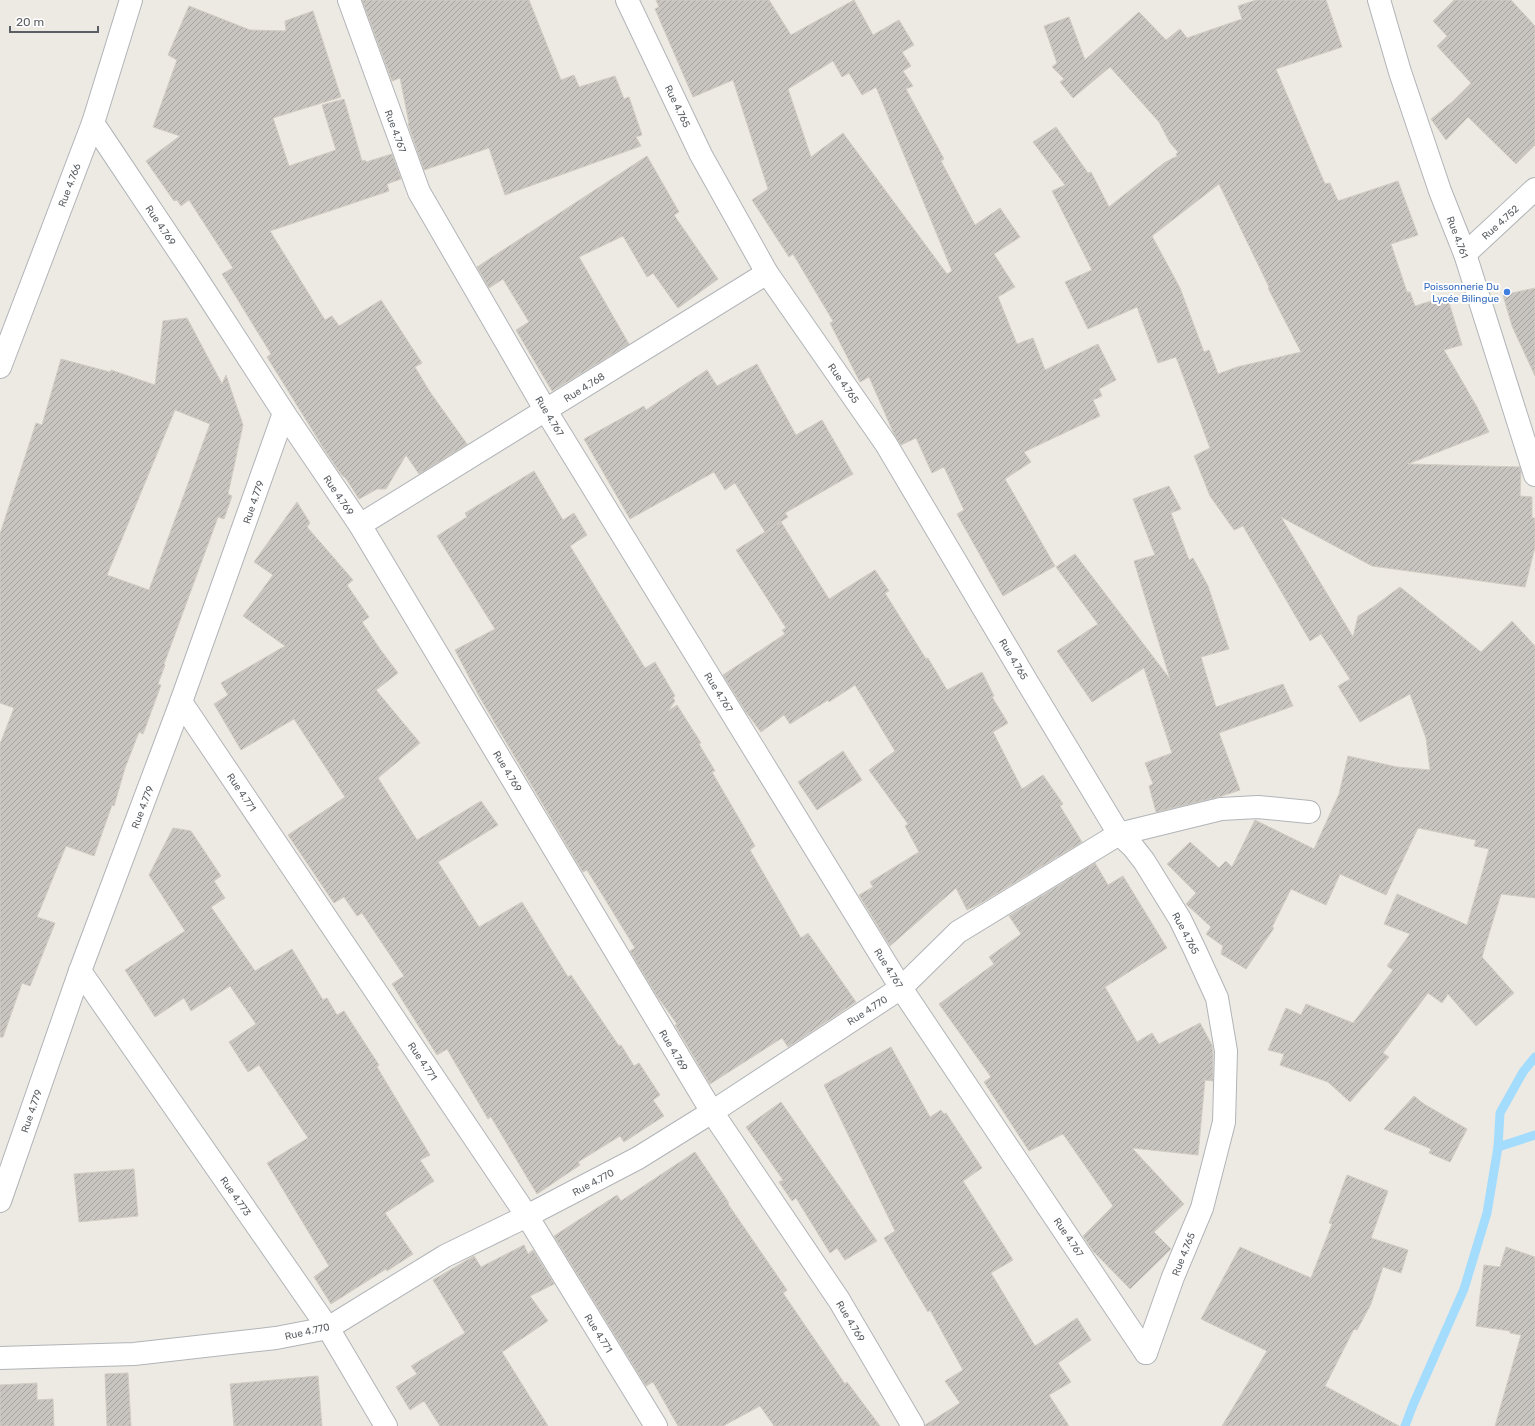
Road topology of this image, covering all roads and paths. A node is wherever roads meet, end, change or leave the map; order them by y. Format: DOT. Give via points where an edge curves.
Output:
graph roads {
  1 [pos="132,0"];
  2 [pos="348,0"];
  3 [pos="627,0"];
  4 [pos="1379,0"];
  5 [pos="92,123"];
  6 [pos="1535,189"];
  7 [pos="1465,254"];
  8 [pos="767,273"];
  9 [pos="0,367"];
  10 [pos="546,411"];
  11 [pos="284,413"];
  12 [pos="1535,475"];
  13 [pos="360,525"];
  14 [pos="182,702"];
  15 [pos="1309,812"];
  16 [pos="1119,834"];
  17 [pos="80,971"];
  18 [pos="901,988"];
  19 [pos="712,1112"];
  20 [pos="0,1201"];
  21 [pos="527,1216"];
  22 [pos="328,1328"];
  23 [pos="1146,1353"];
  24 [pos="0,1358"];
  25 [pos="386,1426"];
  26 [pos="656,1426"];
  27 [pos="913,1426"];
  1 -- 5 [label="street, Rue 4.766"];
  2 -- 10 [label="street, Rue 4.767" via="419,192"];
  3 -- 8 [label="street, Rue 4.765" via="701,155"];
  4 -- 7 [label="street, Rue 4.761" via="1440,191"];
  5 -- 9 [label="street, Rue 4.766"];
  5 -- 11 [label="street, Rue 4.769"];
  6 -- 7 [label="street, Rue 4.752"];
  7 -- 12 [label="street, Rue 4.761"];
  8 -- 10 [label="street, Rue 4.768"];
  8 -- 16 [label="street, Rue 4.765" via="886,444"];
  10 -- 13 [label="street, Rue 4.768"];
  10 -- 18 [label="street, Rue 4.767"];
  11 -- 13 [label="street, Rue 4.769"];
  11 -- 14 [label="street, Rue 4.779"];
  13 -- 19 [label="street, Rue 4.769"];
  14 -- 17 [label="street, Rue 4.779"];
  14 -- 21 [label="street, Rue 4.771"];
  15 -- 16 [label="street, Rue 4.770" via="1258,807 1221,809"];
  16 -- 18 [label="street, Rue 4.770" via="958,932"];
  16 -- 23 [label="street, Rue 4.765" via="1133,846 1144,861 1180,919 1217,998 1226,1051 1224,1122 1202,1208 1173,1277"];
  17 -- 20 [label="street, Rue 4.779"];
  17 -- 22 [label="street, Rue 4.773"];
  18 -- 19 [label="street, Rue 4.770"];
  18 -- 23 [label="street, Rue 4.767"];
  19 -- 21 [label="street, Rue 4.770" via="638,1158"];
  19 -- 27 [label="street, Rue 4.769" via="839,1300"];
  21 -- 22 [label="street, Rue 4.770" via="445,1256"];
  21 -- 26 [label="street, Rue 4.771"];
  22 -- 24 [label="street, Rue 4.770" via="276,1338 134,1354"];
  22 -- 25 [label="street, Rue 4.773"];
}
